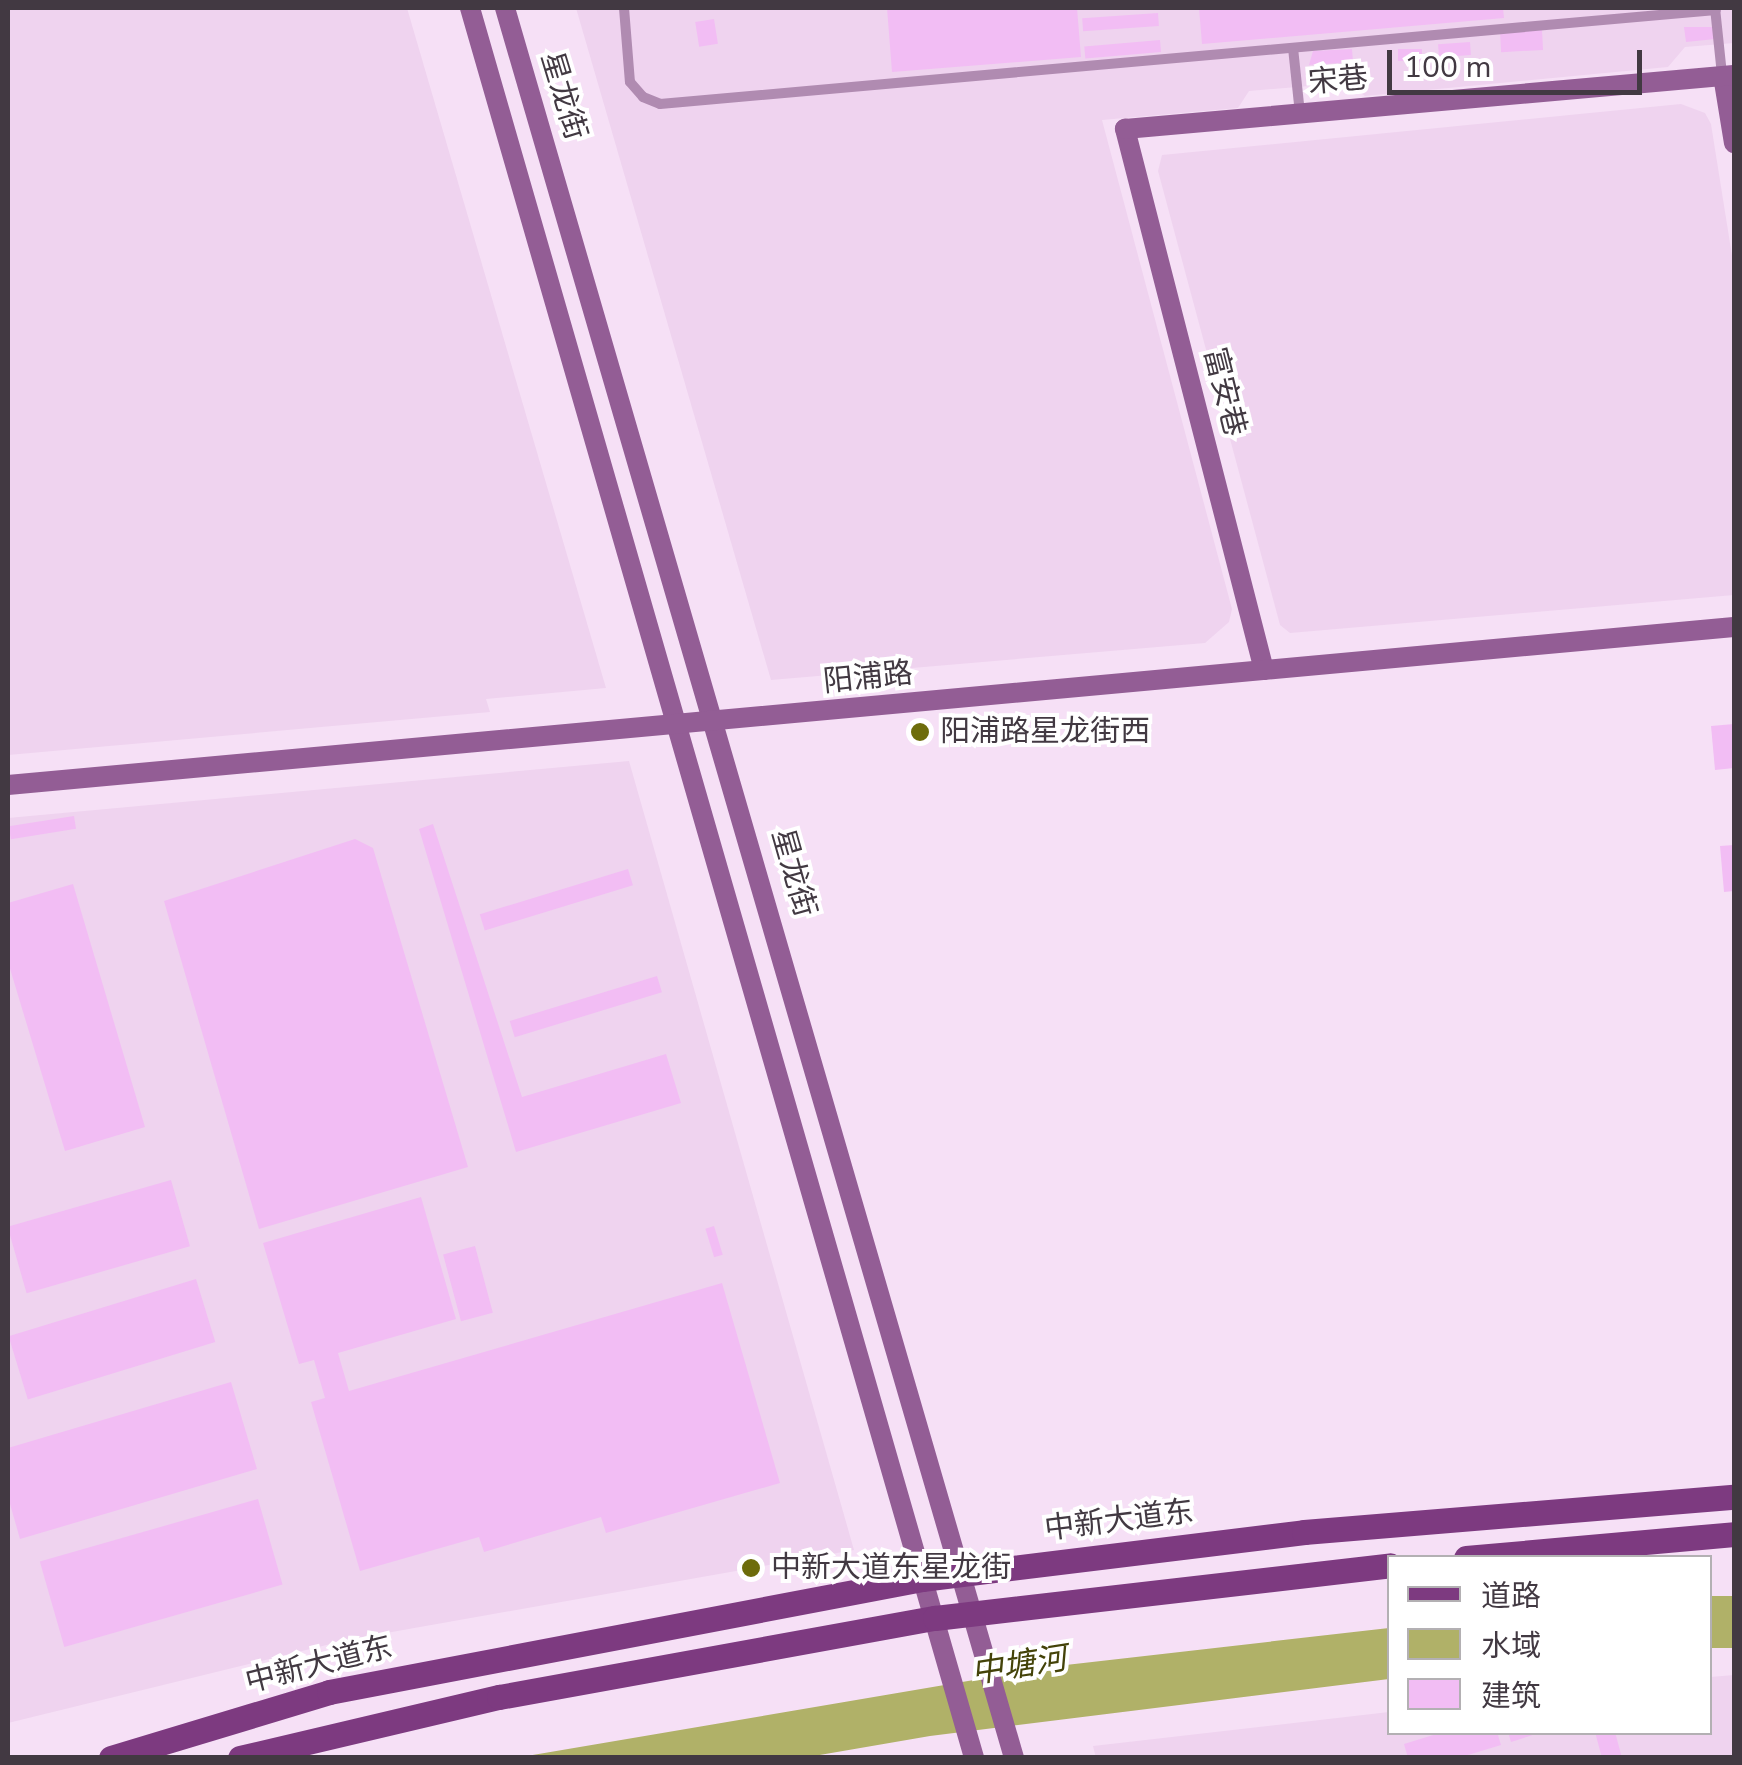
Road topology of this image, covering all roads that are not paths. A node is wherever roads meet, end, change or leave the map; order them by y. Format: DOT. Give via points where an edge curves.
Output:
graph roads {
  1 [pos="470,8"];
  2 [pos="505,8"];
  3 [pos="624,8"];
  4 [pos="1716,9"];
  5 [pos="1293,48"];
  6 [pos="1728,76"];
  7 [pos="1300,114"];
  8 [pos="1125,130"];
  9 [pos="1734,143"];
  10 [pos="1734,627"];
  11 [pos="1264,670"];
  12 [pos="717,721"];
  13 [pos="678,724"];
  14 [pos="8,785"];
  15 [pos="1734,1498"];
  16 [pos="1734,1534"];
  17 [pos="1500,1555"];
  18 [pos="1387,1565"];
  19 [pos="964,1574"];
  20 [pos="922,1579"];
  21 [pos="976,1613"];
  22 [pos="935,1618"];
  23 [pos="111,1758"];
  24 [pos="240,1758"];
  25 [pos="974,1758"];
  26 [pos="1014,1758"];
  1 -- 13 [label="main road"];
  2 -- 12 [label="main road, 星龙街"];
  3 -- 5 [label="lane" via="630,82 643,98 660,104"];
  4 -- 5 [label="lane"];
  4 -- 6 [label="lane"];
  5 -- 7 [label="lane"];
  6 -- 7 [label="main road, 宋巷"];
  6 -- 9 [label="main road"];
  7 -- 8 [label="main road, 宋巷"];
  8 -- 11 [label="main road, 富安巷"];
  10 -- 11 [label="main road, 阳浦路"];
  11 -- 12 [label="main road, 阳浦路"];
  12 -- 13 [label="main road, 阳浦路"];
  12 -- 19 [label="main road, 星龙街"];
  13 -- 14 [label="main road, 阳浦路"];
  13 -- 20 [label="main road"];
  15 -- 19 [label="main road, 中新大道东" via="1304,1532"];
  16 -- 17 [label="main road"];
  18 -- 21 [label="main road"];
  19 -- 20 [label="main road, 中新大道东"];
  19 -- 21 [label="main road, 星龙街"];
  20 -- 22 [label="main road"];
  20 -- 23 [label="main road, 中新大道东" via="329,1692"];
  21 -- 22 [label="main road"];
  21 -- 26 [label="main road, 星龙街"];
  22 -- 24 [label="main road" via="499,1698"];
  22 -- 25 [label="main road"];
}
